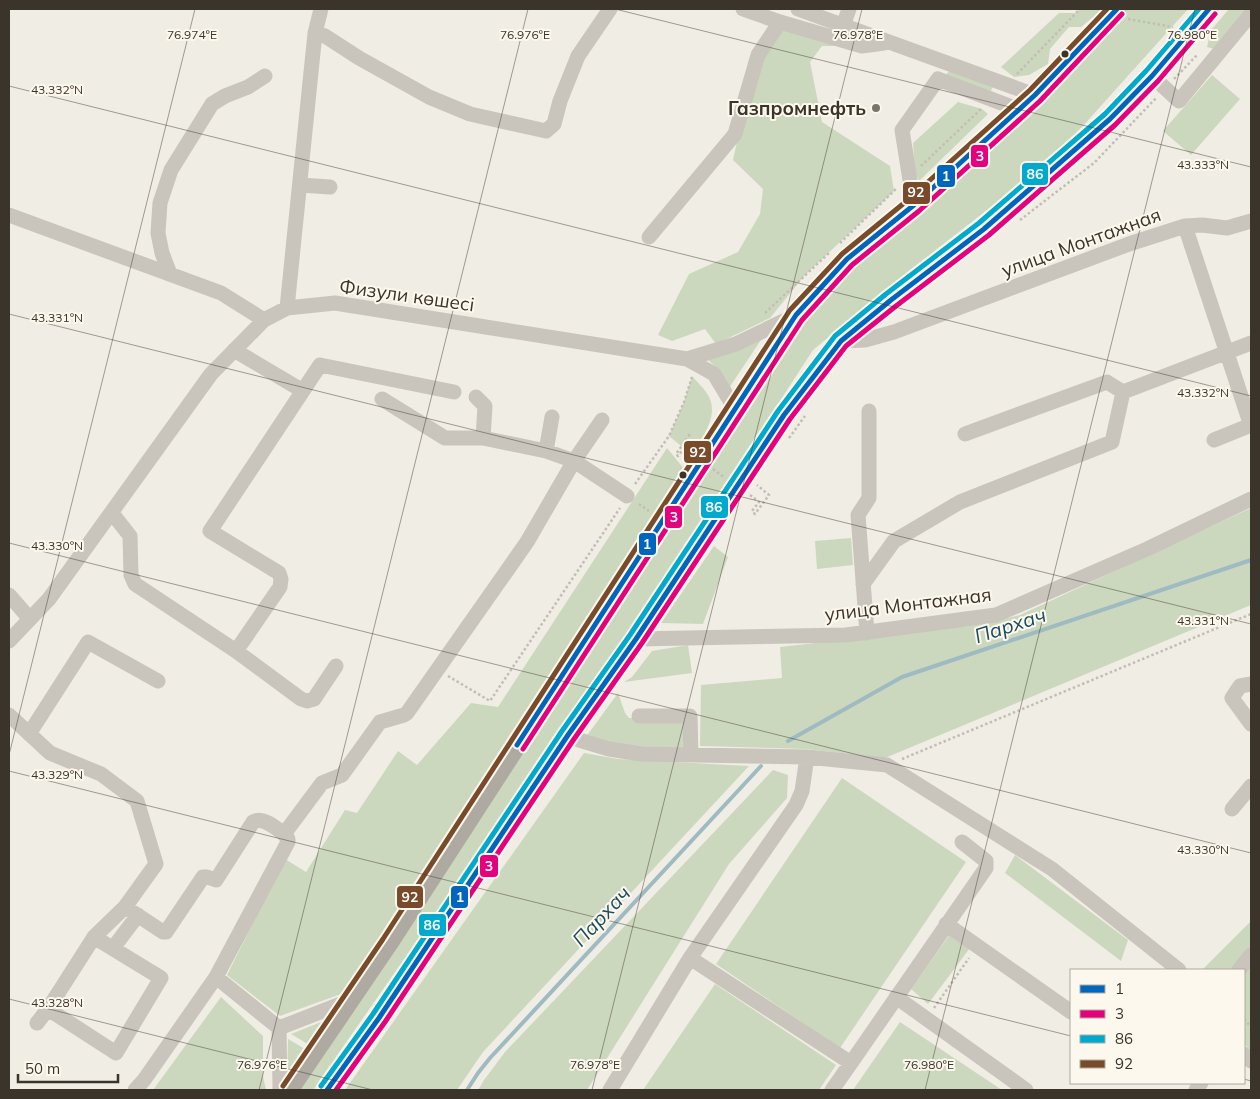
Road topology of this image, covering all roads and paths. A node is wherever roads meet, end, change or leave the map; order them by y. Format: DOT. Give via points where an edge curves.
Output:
graph roads {
  1 [pos="321,9"];
  2 [pos="610,9"];
  3 [pos="743,9"];
  4 [pos="798,9"];
  5 [pos="849,9"];
  6 [pos="1080,9"];
  7 [pos="1208,9"];
  8 [pos="1118,13"];
  9 [pos="1251,14"];
  10 [pos="780,22"];
  11 [pos="843,26"];
  12 [pos="1173,27"];
  13 [pos="315,33"];
  14 [pos="888,42"];
  15 [pos="1201,50"];
  16 [pos="265,76"];
  17 [pos="1159,82"];
  18 [pos="1006,85"];
  19 [pos="1035,95"];
  20 [pos="991,100"];
  21 [pos="1017,109"];
  22 [pos="909,177"];
  23 [pos="300,185"];
  24 [pos="330,187"];
  25 [pos="914,206"];
  26 [pos="9,214"];
  27 [pos="1251,221"];
  28 [pos="1015,224"];
  29 [pos="1186,226"];
  30 [pos="649,237"];
  31 [pos="840,243"];
  32 [pos="833,249"];
  33 [pos="170,274"];
  34 [pos="287,308"];
  35 [pos="796,315"];
  36 [pos="759,319"];
  37 [pos="264,320"];
  38 [pos="841,341"];
  39 [pos="1251,343"];
  40 [pos="234,350"];
  41 [pos="1227,352"];
  42 [pos="687,359"];
  43 [pos="303,390"];
  44 [pos="454,392"];
  45 [pos="1122,392"];
  46 [pos="476,397"];
  47 [pos="382,399"];
  48 [pos="735,409"];
  49 [pos="869,411"];
  50 [pos="806,414"];
  51 [pos="552,417"];
  52 [pos="602,420"];
  53 [pos="1251,426"];
  54 [pos="690,434"];
  55 [pos="965,434"];
  56 [pos="483,438"];
  57 [pos="1214,440"];
  58 [pos="784,446"];
  59 [pos="546,451"];
  60 [pos="692,455"];
  61 [pos="574,462"];
  62 [pos="707,465"];
  63 [pos="729,481"];
  64 [pos="757,485"];
  65 [pos="744,491"];
  66 [pos="751,493"];
  67 [pos="627,496"];
  68 [pos="1251,499"];
  69 [pos="745,501"];
  70 [pos="112,513"];
  71 [pos="864,584"];
  72 [pos="9,595"];
  73 [pos="1251,614"];
  74 [pos="30,619"];
  75 [pos="867,633"];
  76 [pos="636,639"];
  77 [pos="9,641"];
  78 [pos="236,651"];
  79 [pos="336,666"];
  80 [pos="437,669"];
  81 [pos="158,681"];
  82 [pos="1251,684"];
  83 [pos="9,715"];
  84 [pos="639,716"];
  85 [pos="1251,724"];
  86 [pos="30,734"];
  87 [pos="568,735"];
  88 [pos="691,755"];
  89 [pos="807,757"];
  90 [pos="887,765"];
  91 [pos="1251,786"];
  92 [pos="1232,809"];
  93 [pos="284,834"];
  94 [pos="962,842"];
  95 [pos="124,907"];
  96 [pos="138,915"];
  97 [pos="946,924"];
  98 [pos="94,937"];
  99 [pos="978,946"];
  100 [pos="113,948"];
  101 [pos="1251,955"];
  102 [pos="690,958"];
  103 [pos="1178,969"];
  104 [pos="1240,969"];
  105 [pos="216,977"];
  106 [pos="896,998"];
  107 [pos="351,1000"];
  108 [pos="48,1009"];
  109 [pos="1070,1011"];
  110 [pos="926,1019"];
  111 [pos="37,1023"];
  112 [pos="279,1028"];
  113 [pos="851,1063"];
  114 [pos="135,1090"];
  115 [pos="280,1090"];
  116 [pos="289,1090"];
  117 [pos="327,1090"];
  118 [pos="610,1090"];
  119 [pos="832,1090"];
  120 [pos="1026,1090"];
  1 -- 13 [label="street"];
  2 -- 13 [label="street" via="578,56 554,124 546,131 470,114 430,97"];
  3 -- 10 [label="street"];
  4 -- 11 [label="street"];
  5 -- 11 [label="street"];
  6 -- 18 [label="path"];
  7 -- 17 [label="main road"];
  8 -- 12 [label="path"];
  8 -- 19 [label="main road"];
  9 -- 17 [label="street" via="1179,101"];
  10 -- 14 [label="street" via="862,46"];
  10 -- 30 [label="street" via="758,55 735,134"];
  11 -- 14 [label="street"];
  13 -- 23 [label="street"];
  14 -- 18 [label="street"];
  15 -- 17 [label="path"];
  16 -- 33 [label="street" via="212,104 171,170 160,203 158,233"];
  17 -- 28 [label="path" via="1094,163"];
  17 -- 38 [label="main road" via="1110,119 984,229"];
  18 -- 19 [label="street"];
  19 -- 21 [label="main road"];
  20 -- 21 [label="street"];
  20 -- 22 [label="path"];
  20 -- 22 [label="street" via="938,79 902,130"];
  21 -- 25 [label="main road"];
  22 -- 25 [label="street"];
  22 -- 31 [label="path"];
  23 -- 24 [label="street"];
  23 -- 34 [label="street"];
  25 -- 35 [label="main road" via="847,259"];
  26 -- 33 [label="street"];
  27 -- 29 [label="street, улица Монтажная" via="1227,228"];
  29 -- 38 [label="street, улица Монтажная" via="1129,244 894,332 865,340"];
  29 -- 41 [label="street"];
  32 -- 36 [label="path"];
  33 -- 37 [label="street" via="222,293"];
  34 -- 37 [label="street, Физули көшесі"];
  34 -- 42 [label="street, Физули көшесі" via="335,303"];
  35 -- 42 [label="street" via="736,344"];
  35 -- 48 [label="main road"];
  37 -- 40 [label="street, Физули көшесі"];
  38 -- 76 [label="main road" via="784,415"];
  39 -- 41 [label="street"];
  40 -- 43 [label="street"];
  40 -- 70 [label="street, Физули көшесі" via="211,374"];
  41 -- 45 [label="street"];
  41 -- 53 [label="street"];
  42 -- 48 [label="street" via="714,374"];
  42 -- 67 [label="path" via="692,376 684,402 668,436"];
  43 -- 44 [label="street" via="320,365"];
  43 -- 78 [label="street" via="210,531 279,573 281,579 280,587"];
  45 -- 55 [label="street" via="1107,382"];
  45 -- 71 [label="street" via="1112,442 960,502 894,541"];
  46 -- 56 [label="street" via="485,406"];
  47 -- 56 [label="street" via="445,438"];
  48 -- 107 [label="main road"];
  49 -- 71 [label="street" via="869,498 858,516"];
  50 -- 58 [label="path"];
  51 -- 59 [label="street"];
  52 -- 61 [label="street"];
  53 -- 57 [label="street"];
  54 -- 60 [label="path" via="676,454 678,456 684,448"];
  56 -- 59 [label="street"];
  59 -- 61 [label="street"];
  61 -- 67 [label="street"];
  61 -- 80 [label="street" via="527,542"];
  62 -- 63 [label="path"];
  64 -- 65 [label="path" via="770,495 755,514 752,511 759,502"];
  66 -- 69 [label="path"];
  67 -- 80 [label="path" via="490,701"];
  68 -- 75 [label="street, улица Монтажная" via="996,615"];
  70 -- 74 [label="street, Физули көшесі" via="49,599"];
  70 -- 78 [label="street" via="130,536 131,574 135,584"];
  71 -- 75 [label="street"];
  72 -- 74 [label="street"];
  73 -- 90 [label="path"];
  74 -- 77 [label="street, Физули көшесі"];
  75 -- 76 [label="street, улица Монтажная"];
  76 -- 87 [label="main road"];
  78 -- 79 [label="street" via="307,701 314,699"];
  80 -- 93 [label="street" via="407,713 380,722 342,775 322,783"];
  81 -- 86 [label="street" via="88,642"];
  82 -- 85 [label="street" via="1240,686 1232,698"];
  83 -- 86 [label="street"];
  84 -- 88 [label="street" via="690,716"];
  86 -- 95 [label="street" via="50,753 101,774 137,801 156,864"];
  87 -- 88 [label="street" via="610,749 641,754"];
  87 -- 117 [label="main road" via="385,1010"];
  88 -- 89 [label="street"];
  89 -- 90 [label="street"];
  89 -- 102 [label="street" via="802,791 796,805"];
  90 -- 103 [label="street" via="1052,868"];
  91 -- 92 [label="street"];
  93 -- 96 [label="street" via="263,820 253,822 216,880 203,877 166,932"];
  93 -- 105 [label="street" via="288,842"];
  94 -- 97 [label="street" via="986,861 987,866"];
  95 -- 96 [label="street"];
  95 -- 98 [label="street"];
  96 -- 100 [label="street"];
  97 -- 99 [label="street"];
  97 -- 106 [label="street"];
  98 -- 100 [label="street"];
  98 -- 108 [label="street"];
  99 -- 109 [label="street"];
  99 -- 110 [label="path"];
  100 -- 108 [label="street" via="161,980 116,1053"];
  101 -- 104 [label="street"];
  102 -- 113 [label="street"];
  102 -- 118 [label="street"];
  105 -- 112 [label="street"];
  105 -- 114 [label="street"];
  106 -- 110 [label="street"];
  106 -- 113 [label="street"];
  107 -- 112 [label="street"];
  107 -- 116 [label="main road"];
  108 -- 111 [label="street"];
  110 -- 120 [label="street"];
  112 -- 115 [label="street"];
  113 -- 119 [label="street"];
}
